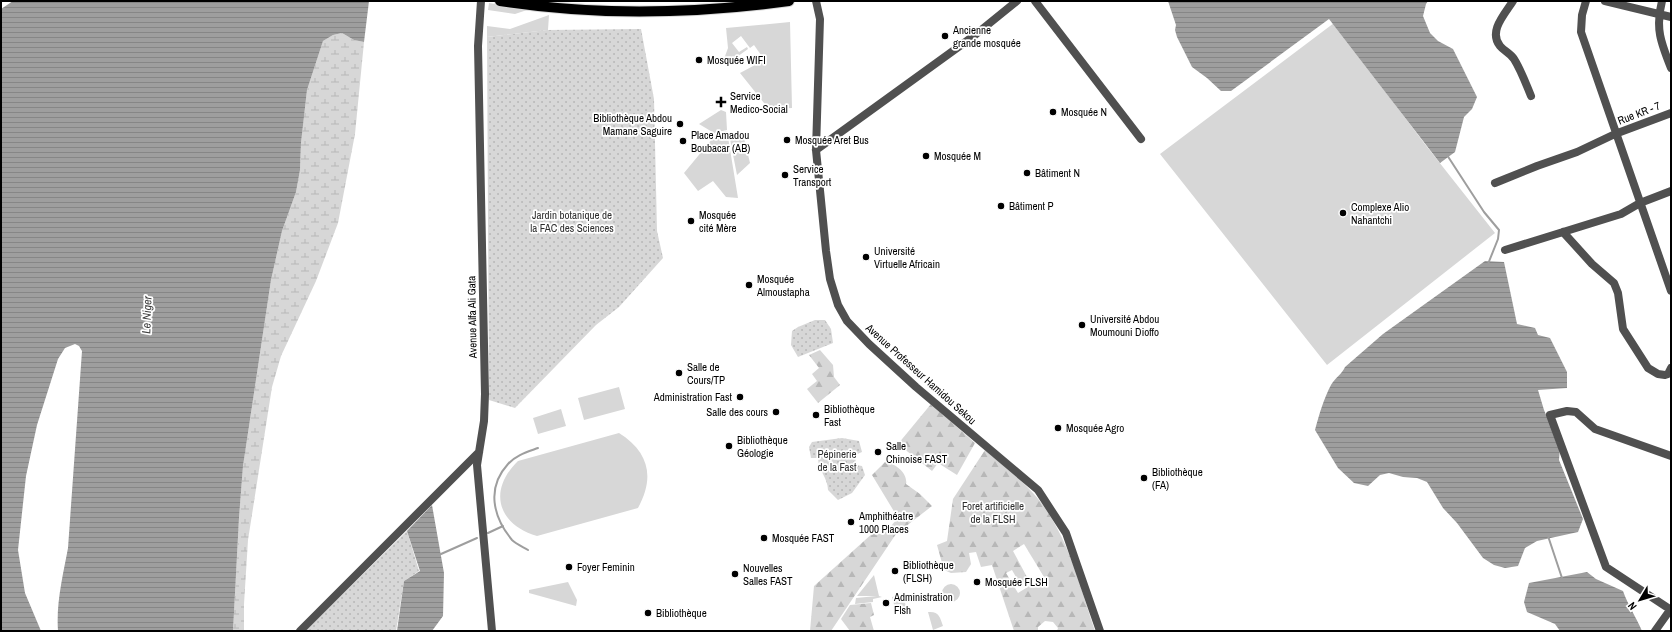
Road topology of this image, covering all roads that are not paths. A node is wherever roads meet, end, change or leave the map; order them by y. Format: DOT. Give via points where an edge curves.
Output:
graph roads {
  1 [pos="481,1"];
  2 [pos="500,1"];
  3 [pos="789,1"];
  4 [pos="816,1"];
  5 [pos="1017,1"];
  6 [pos="1035,1"];
  7 [pos="1513,1"];
  8 [pos="1586,1"];
  9 [pos="1605,1"];
  10 [pos="1662,1"];
  11 [pos="565,5"];
  12 [pos="1659,14"];
  13 [pos="1671,17"];
  14 [pos="1671,68"];
  15 [pos="1531,96"];
  16 [pos="1671,113"];
  17 [pos="1615,134"];
  18 [pos="1141,139"];
  19 [pos="816,150"];
  20 [pos="1495,183"];
  21 [pos="1671,191"];
  22 [pos="1640,202"];
  23 [pos="1563,232"];
  24 [pos="1504,250"];
  25 [pos="1671,291"];
  26 [pos="1671,368"];
  27 [pos="478,452"];
  28 [pos="1671,456"];
  29 [pos="1671,610"];
  30 [pos="300,631"];
  31 [pos="492,631"];
  32 [pos="1100,631"];
  33 [pos="1655,631"];
  1 -- 27 [label="street, Avenue Alfa Ali Gata" via="478,46 485,394 484,421"];
  2 -- 11 [label="main road"];
  3 -- 11 [label="main road" via="708,10 636,11"];
  4 -- 19 [label="street, Avenue Professeur Hamidou Sekou" via="820,19"];
  5 -- 19 [label="street"];
  6 -- 18 [label="street"];
  7 -- 15 [label="street" via="1497,27 1496,35 1501,46 1513,57"];
  8 -- 17 [label="street" via="1580,23 1581,32"];
  9 -- 12 [label="street"];
  10 -- 12 [label="street"];
  12 -- 13 [label="street"];
  12 -- 14 [label="street" via="1659,36"];
  16 -- 17 [label="street, Rue KR - 7"];
  17 -- 20 [label="street, Rue KR - 7" via="1577,152"];
  17 -- 22 [label="street"];
  19 -- 32 [label="street, Avenue Professeur Hamidou Sekou" via="830,279 838,305 847,321 916,387 1038,490 1066,533"];
  21 -- 22 [label="street"];
  22 -- 23 [label="street" via="1621,214"];
  22 -- 25 [label="street"];
  23 -- 24 [label="street"];
  23 -- 26 [label="street" via="1592,264 1614,283 1618,293 1623,329 1648,368 1665,375"];
  27 -- 30 [label="street"];
  27 -- 31 [label="street, Avenue Alfa Ali Gata" via="477,465"];
  28 -- 29 [label="street" via="1595,429 1576,412 1550,415 1606,567"];
  29 -- 33 [label="street"];
}
